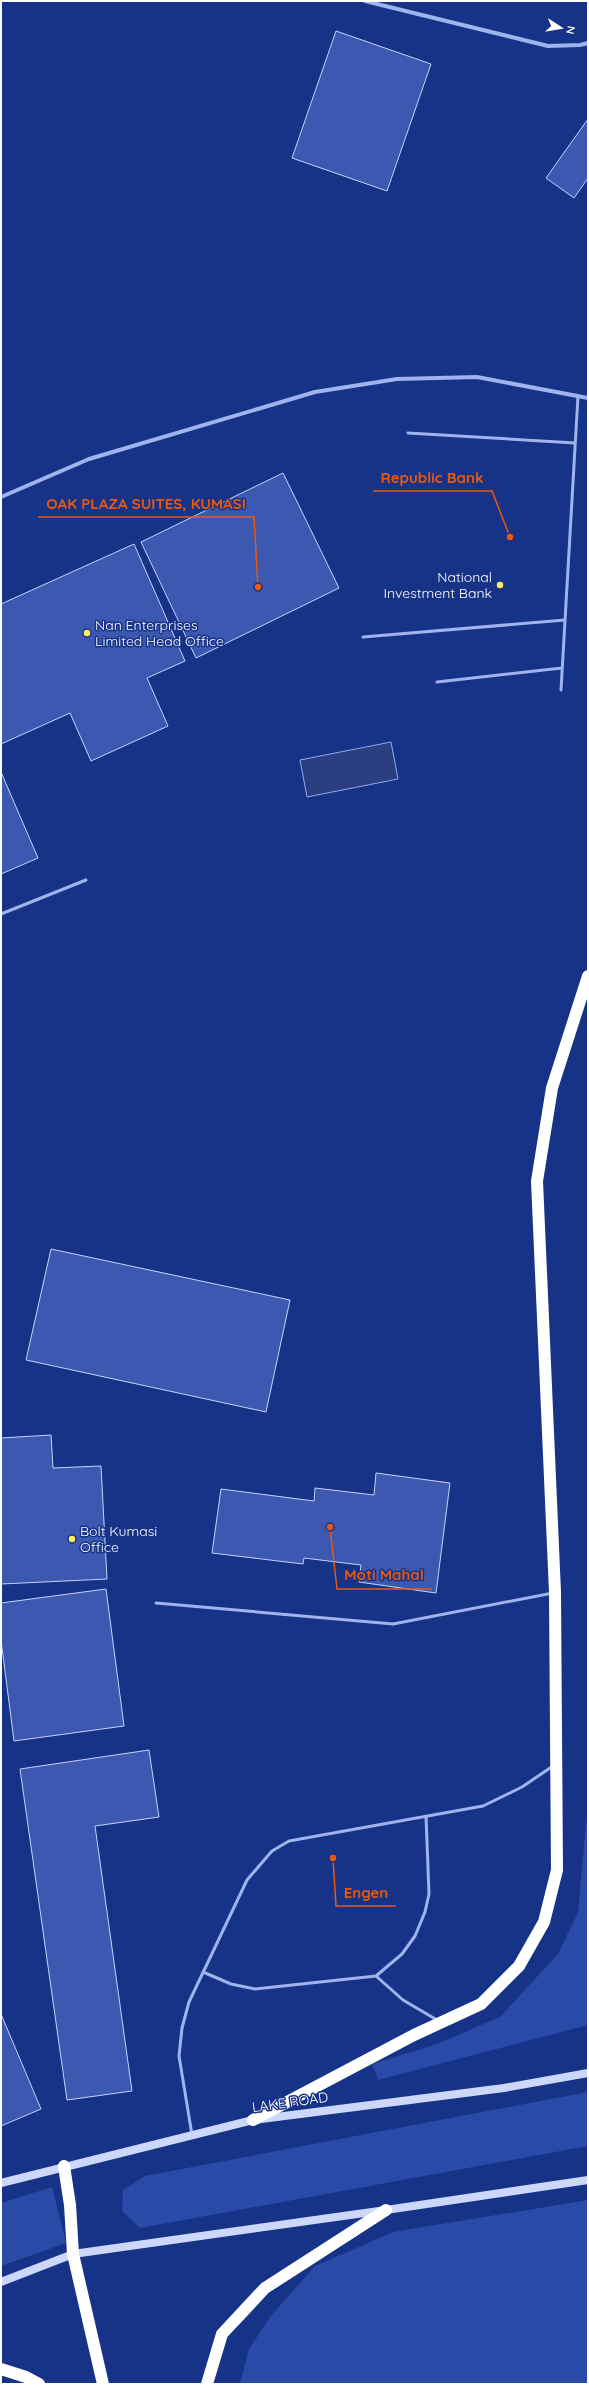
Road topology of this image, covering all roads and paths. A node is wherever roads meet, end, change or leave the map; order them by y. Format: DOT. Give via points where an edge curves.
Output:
graph roads {
  1 [pos="365,1"];
  2 [pos="588,43"];
  3 [pos="578,396"];
  4 [pos="588,398"];
  5 [pos="408,433"];
  6 [pos="575,443"];
  7 [pos="1,498"];
  8 [pos="565,620"];
  9 [pos="363,637"];
  10 [pos="562,668"];
  11 [pos="437,682"];
  12 [pos="561,690"];
  13 [pos="86,880"];
  14 [pos="1,914"];
  15 [pos="588,976"];
  16 [pos="555,1592"];
  17 [pos="156,1603"];
  18 [pos="556,1764"];
  19 [pos="426,1816"];
  20 [pos="203,1972"];
  21 [pos="376,1976"];
  22 [pos="441,2022"];
  23 [pos="588,2074"];
  24 [pos="253,2120"];
  25 [pos="192,2135"];
  26 [pos="64,2166"];
  27 [pos="588,2180"];
  28 [pos="1,2183"];
  29 [pos="386,2210"];
  30 [pos="74,2254"];
  31 [pos="1,2282"];
  32 [pos="1,2369"];
  33 [pos="39,2384"];
  34 [pos="104,2384"];
  35 [pos="206,2384"];
  1 -- 2 [label="street" via="548,46"];
  3 -- 4 [label="street"];
  3 -- 6 [label="lane"];
  3 -- 7 [label="street" via="477,377 397,379 315,392 88,459"];
  5 -- 6 [label="lane"];
  6 -- 8 [label="lane"];
  8 -- 9 [label="lane"];
  8 -- 10 [label="lane"];
  10 -- 11 [label="lane"];
  10 -- 12 [label="lane"];
  13 -- 14 [label="lane"];
  15 -- 16 [label="highway" via="552,1088 537,1181"];
  16 -- 17 [label="lane" via="393,1624"];
  16 -- 18 [label="highway"];
  18 -- 19 [label="lane" via="501,1799 483,1806"];
  18 -- 22 [label="highway" via="556,1870 544,1922 520,1966 480,2004"];
  19 -- 20 [label="lane" via="289,1841 272,1851 247,1880"];
  19 -- 21 [label="lane" via="429,1894 426,1912 415,1936 402,1954"];
  20 -- 21 [label="lane" via="231,1984 255,1989"];
  20 -- 25 [label="lane" via="189,2002 182,2028 179,2056"];
  21 -- 22 [label="lane" via="403,2000"];
  22 -- 24 [label="highway"];
  23 -- 24 [label="main road, LAKE ROAD" via="504,2088"];
  24 -- 25 [label="main road, LAKE ROAD"];
  25 -- 26 [label="main road, LAKE ROAD"];
  26 -- 28 [label="main road, LAKE ROAD"];
  26 -- 30 [label="highway"];
  27 -- 29 [label="main road"];
  29 -- 30 [label="main road"];
  29 -- 35 [label="highway" via="265,2288 222,2334"];
  30 -- 31 [label="main road"];
  30 -- 34 [label="highway"];
  32 -- 33 [label="highway" via="26,2376"];
}
